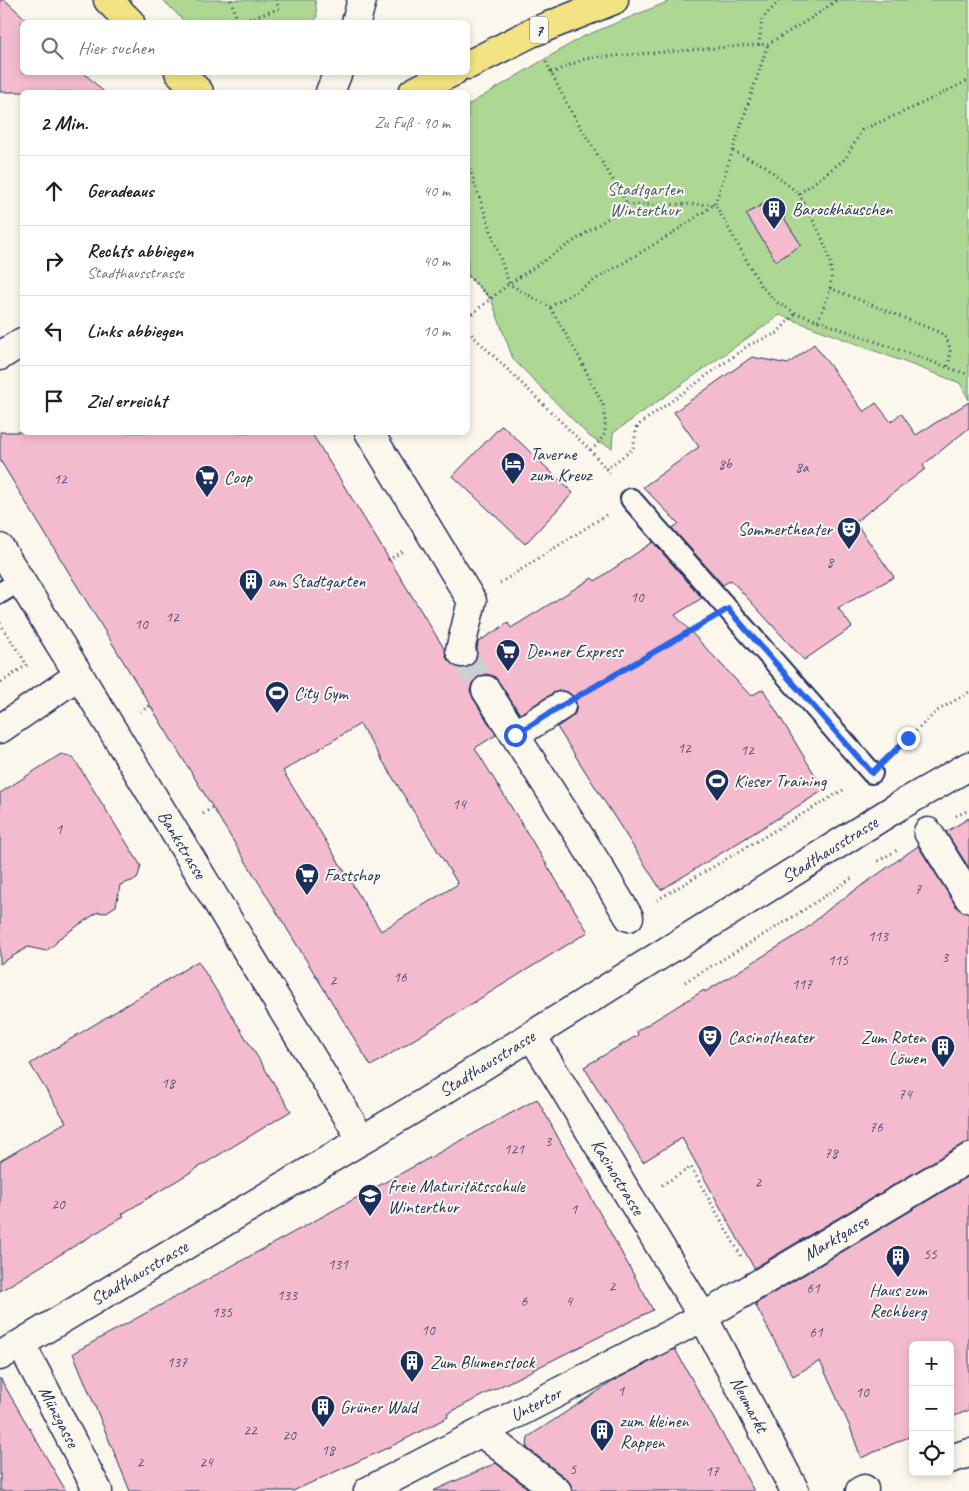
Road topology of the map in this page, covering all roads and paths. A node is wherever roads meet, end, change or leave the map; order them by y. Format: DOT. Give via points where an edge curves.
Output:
graph roads {
  1 [pos="108,0"];
  2 [pos="231,0"];
  3 [pos="276,0"];
  4 [pos="362,0"];
  5 [pos="614,0"];
  6 [pos="780,0"];
  7 [pos="837,0"];
  8 [pos="128,20"];
  9 [pos="237,20"];
  10 [pos="244,20"];
  11 [pos="357,20"];
  12 [pos="532,33"];
  13 [pos="768,44"];
  14 [pos="758,45"];
  15 [pos="470,64"];
  16 [pos="552,73"];
  17 [pos="182,75"];
  18 [pos="337,75"];
  19 [pos="447,75"];
  20 [pos="969,80"];
  21 [pos="197,90"];
  22 [pos="331,90"];
  23 [pos="418,90"];
  24 [pos="732,150"];
  25 [pos="470,170"];
  26 [pos="799,194"];
  27 [pos="715,204"];
  28 [pos="628,205"];
  29 [pos="470,278"];
  30 [pos="509,284"];
  31 [pos="830,288"];
  32 [pos="491,299"];
  33 [pos="550,307"];
  34 [pos="796,313"];
  35 [pos="470,315"];
  36 [pos="818,320"];
  37 [pos="470,333"];
  38 [pos="20,343"];
  39 [pos="0,356"];
  40 [pos="947,368"];
  41 [pos="969,375"];
  42 [pos="371,435"];
  43 [pos="590,450"];
  44 [pos="606,469"];
  45 [pos="631,500"];
  46 [pos="0,548"];
  47 [pos="10,587"];
  48 [pos="472,601"];
  49 [pos="728,609"];
  50 [pos="0,623"];
  51 [pos="462,653"];
  52 [pos="80,675"];
  53 [pos="0,683"];
  54 [pos="486,690"];
  55 [pos="969,692"];
  56 [pos="151,705"];
  57 [pos="561,706"];
  58 [pos="139,712"];
  59 [pos="0,729"];
  60 [pos="515,735"];
  61 [pos="969,766"];
  62 [pos="872,773"];
  63 [pos="213,807"];
  64 [pos="202,814"];
  65 [pos="928,832"];
  66 [pos="969,898"];
  67 [pos="629,917"];
  68 [pos="532,1036"];
  69 [pos="362,1140"];
  70 [pos="969,1158"];
  71 [pos="633,1202"];
  72 [pos="740,1254"];
  73 [pos="703,1317"];
  74 [pos="11,1350"];
  75 [pos="482,1433"];
  76 [pos="969,1453"];
  77 [pos="954,1458"];
  78 [pos="98,1491"];
  79 [pos="368,1491"];
  80 [pos="557,1491"];
  81 [pos="795,1491"];
  1 -- 8 [label="main road"];
  2 -- 9 [label="path"];
  3 -- 10 [label="path" via="279,9"];
  4 -- 11 [label="street"];
  5 -- 12 [label="main road, 7"];
  6 -- 14 [label="path" via="762,18"];
  7 -- 13 [label="path"];
  12 -- 15 [label="main road, 7"];
  12 -- 16 [label="path"];
  13 -- 14 [label="path"];
  13 -- 24 [label="path"];
  14 -- 16 [label="path" via="587,58"];
  16 -- 28 [label="path" via="569,108"];
  17 -- 21 [label="main road"];
  18 -- 22 [label="street"];
  19 -- 23 [label="main road"];
  20 -- 26 [label="path" via="862,130 844,159"];
  24 -- 26 [label="path" via="765,166"];
  24 -- 27 [label="path"];
  25 -- 30 [label="path"];
  26 -- 31 [label="path" via="825,246 831,265"];
  27 -- 28 [label="path"];
  27 -- 33 [label="path"];
  27 -- 34 [label="path" via="761,286 776,302"];
  28 -- 30 [label="path"];
  29 -- 32 [label="path"];
  30 -- 32 [label="path"];
  30 -- 33 [label="path"];
  31 -- 36 [label="path"];
  31 -- 40 [label="path" via="941,333 950,346"];
  32 -- 35 [label="path"];
  33 -- 43 [label="path" via="603,405 605,433"];
  34 -- 36 [label="path"];
  34 -- 44 [label="path" via="777,333 749,345 637,426 633,449"];
  36 -- 40 [label="path"];
  37 -- 43 [label="path"];
  38 -- 39 [label="street"];
  40 -- 41 [label="path"];
  42 -- 48 [label="street"];
  43 -- 44 [label="path"];
  44 -- 45 [label="path"];
  45 -- 48 [label="path"];
  45 -- 49 [label="lane"];
  46 -- 47 [label="street, Bankstrasse"];
  47 -- 52 [label="street, Bankstrasse"];
  48 -- 51 [label="street" via="460,650"];
  49 -- 57 [label="path"];
  49 -- 62 [label="lane"];
  50 -- 53 [label="path" via="27,665"];
  52 -- 59 [label="street"];
  52 -- 69 [label="street, Bankstrasse"];
  54 -- 60 [label="street"];
  55 -- 62 [label="path" via="937,711"];
  56 -- 58 [label="path"];
  57 -- 60 [label="street"];
  60 -- 67 [label="street"];
  61 -- 68 [label="street, Stadthausstrasse" via="899,806"];
  62 -- 67 [label="path"];
  63 -- 64 [label="path"];
  65 -- 66 [label="street"];
  68 -- 69 [label="street, Stadthausstrasse"];
  68 -- 71 [label="street, Kasinostrasse"];
  69 -- 74 [label="street, Stadthausstrasse"];
  70 -- 73 [label="street, Marktgasse"];
  71 -- 72 [label="path" via="691,1168"];
  71 -- 73 [label="street, Kasinostrasse"];
  73 -- 75 [label="street, Untertor"];
  73 -- 81 [label="street, Neumarkt"];
  74 -- 78 [label="street, Münzgasse"];
  75 -- 79 [label="street, Untertor"];
  75 -- 80 [label="street"];
  76 -- 77 [label="street"];
}
